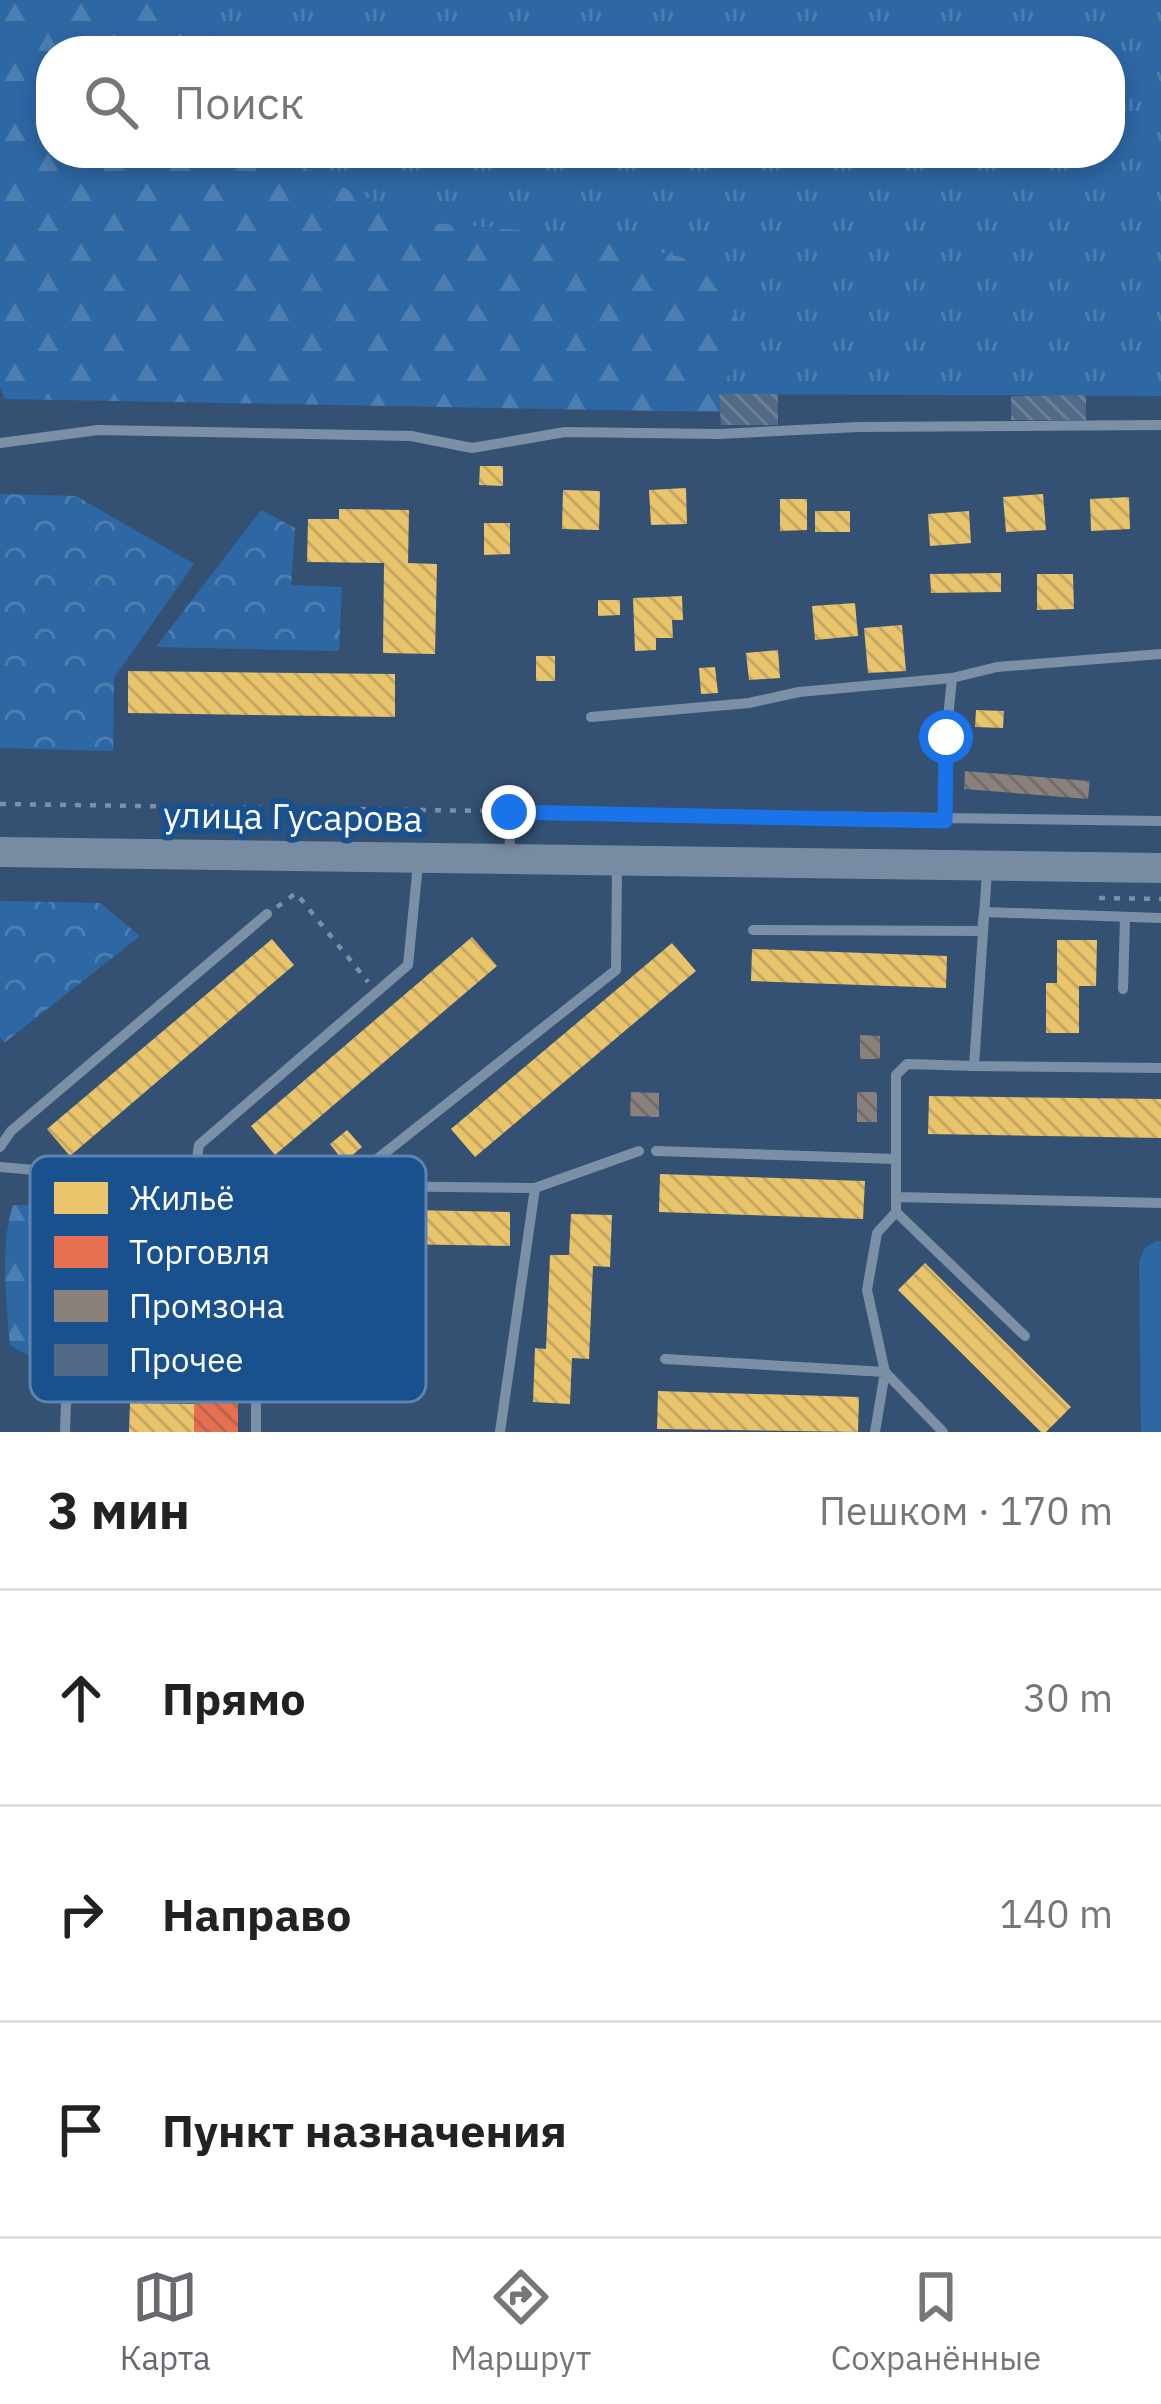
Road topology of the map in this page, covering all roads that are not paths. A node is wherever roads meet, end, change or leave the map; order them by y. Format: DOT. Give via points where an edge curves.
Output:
graph roads {
  1 [pos="1161,425"];
  2 [pos="0,443"];
  3 [pos="1161,654"];
  4 [pos="952,678"];
  5 [pos="591,717"];
  6 [pos="945,821"];
  7 [pos="1161,821"];
  8 [pos="0,852"];
  9 [pos="418,856"];
  10 [pos="510,859"];
  11 [pos="616,862"];
  12 [pos="987,866"];
  13 [pos="1161,868"];
  14 [pos="984,912"];
  15 [pos="268,914"];
  16 [pos="1125,918"];
  17 [pos="1161,918"];
  18 [pos="753,930"];
  19 [pos="982,931"];
  20 [pos="1123,988"];
  21 [pos="974,1066"];
  22 [pos="1161,1068"];
  23 [pos="0,1147"];
  24 [pos="656,1150"];
  25 [pos="639,1151"];
  26 [pos="197,1156"];
  27 [pos="381,1156"];
  28 [pos="896,1159"];
  29 [pos="0,1167"];
  30 [pos="30,1170"];
  31 [pos="426,1187"];
  32 [pos="535,1188"];
  33 [pos="896,1197"];
  34 [pos="1161,1203"];
  35 [pos="896,1212"];
  36 [pos="1025,1336"];
  37 [pos="665,1359"];
  38 [pos="885,1372"];
  39 [pos="66,1402"];
  40 [pos="64,1432"];
  41 [pos="500,1432"];
  42 [pos="875,1432"];
  43 [pos="943,1432"];
  1 -- 2 [label="lane" via="566,432 472,448 411,436 98,430"];
  3 -- 4 [label="lane"];
  4 -- 5 [label="lane"];
  4 -- 6 [label="lane"];
  6 -- 7 [label="lane"];
  6 -- 10 [label="lane" via="509,812"];
  8 -- 9 [label="street, улица Гусарова"];
  9 -- 10 [label="street, улица Гусарова"];
  9 -- 26 [label="lane" via="408,965 199,1145"];
  10 -- 11 [label="street, улица Гусарова"];
  11 -- 12 [label="street, улица Гусарова"];
  11 -- 27 [label="lane" via="616,970"];
  12 -- 13 [label="street, улица Гусарова"];
  12 -- 14 [label="lane"];
  14 -- 16 [label="lane"];
  14 -- 19 [label="lane"];
  15 -- 23 [label="lane"];
  16 -- 17 [label="lane"];
  16 -- 20 [label="lane"];
  18 -- 19 [label="lane"];
  19 -- 21 [label="lane"];
  21 -- 22 [label="lane"];
  21 -- 28 [label="lane" via="907,1064 896,1076"];
  24 -- 28 [label="lane"];
  25 -- 32 [label="lane"];
  28 -- 33 [label="lane"];
  29 -- 30 [label="lane"];
  31 -- 32 [label="lane"];
  32 -- 41 [label="lane"];
  33 -- 34 [label="lane"];
  33 -- 35 [label="lane"];
  35 -- 36 [label="lane"];
  35 -- 38 [label="lane" via="877,1233 867,1290"];
  37 -- 38 [label="lane"];
  38 -- 42 [label="lane"];
  38 -- 43 [label="lane"];
  39 -- 40 [label="lane"];
}
